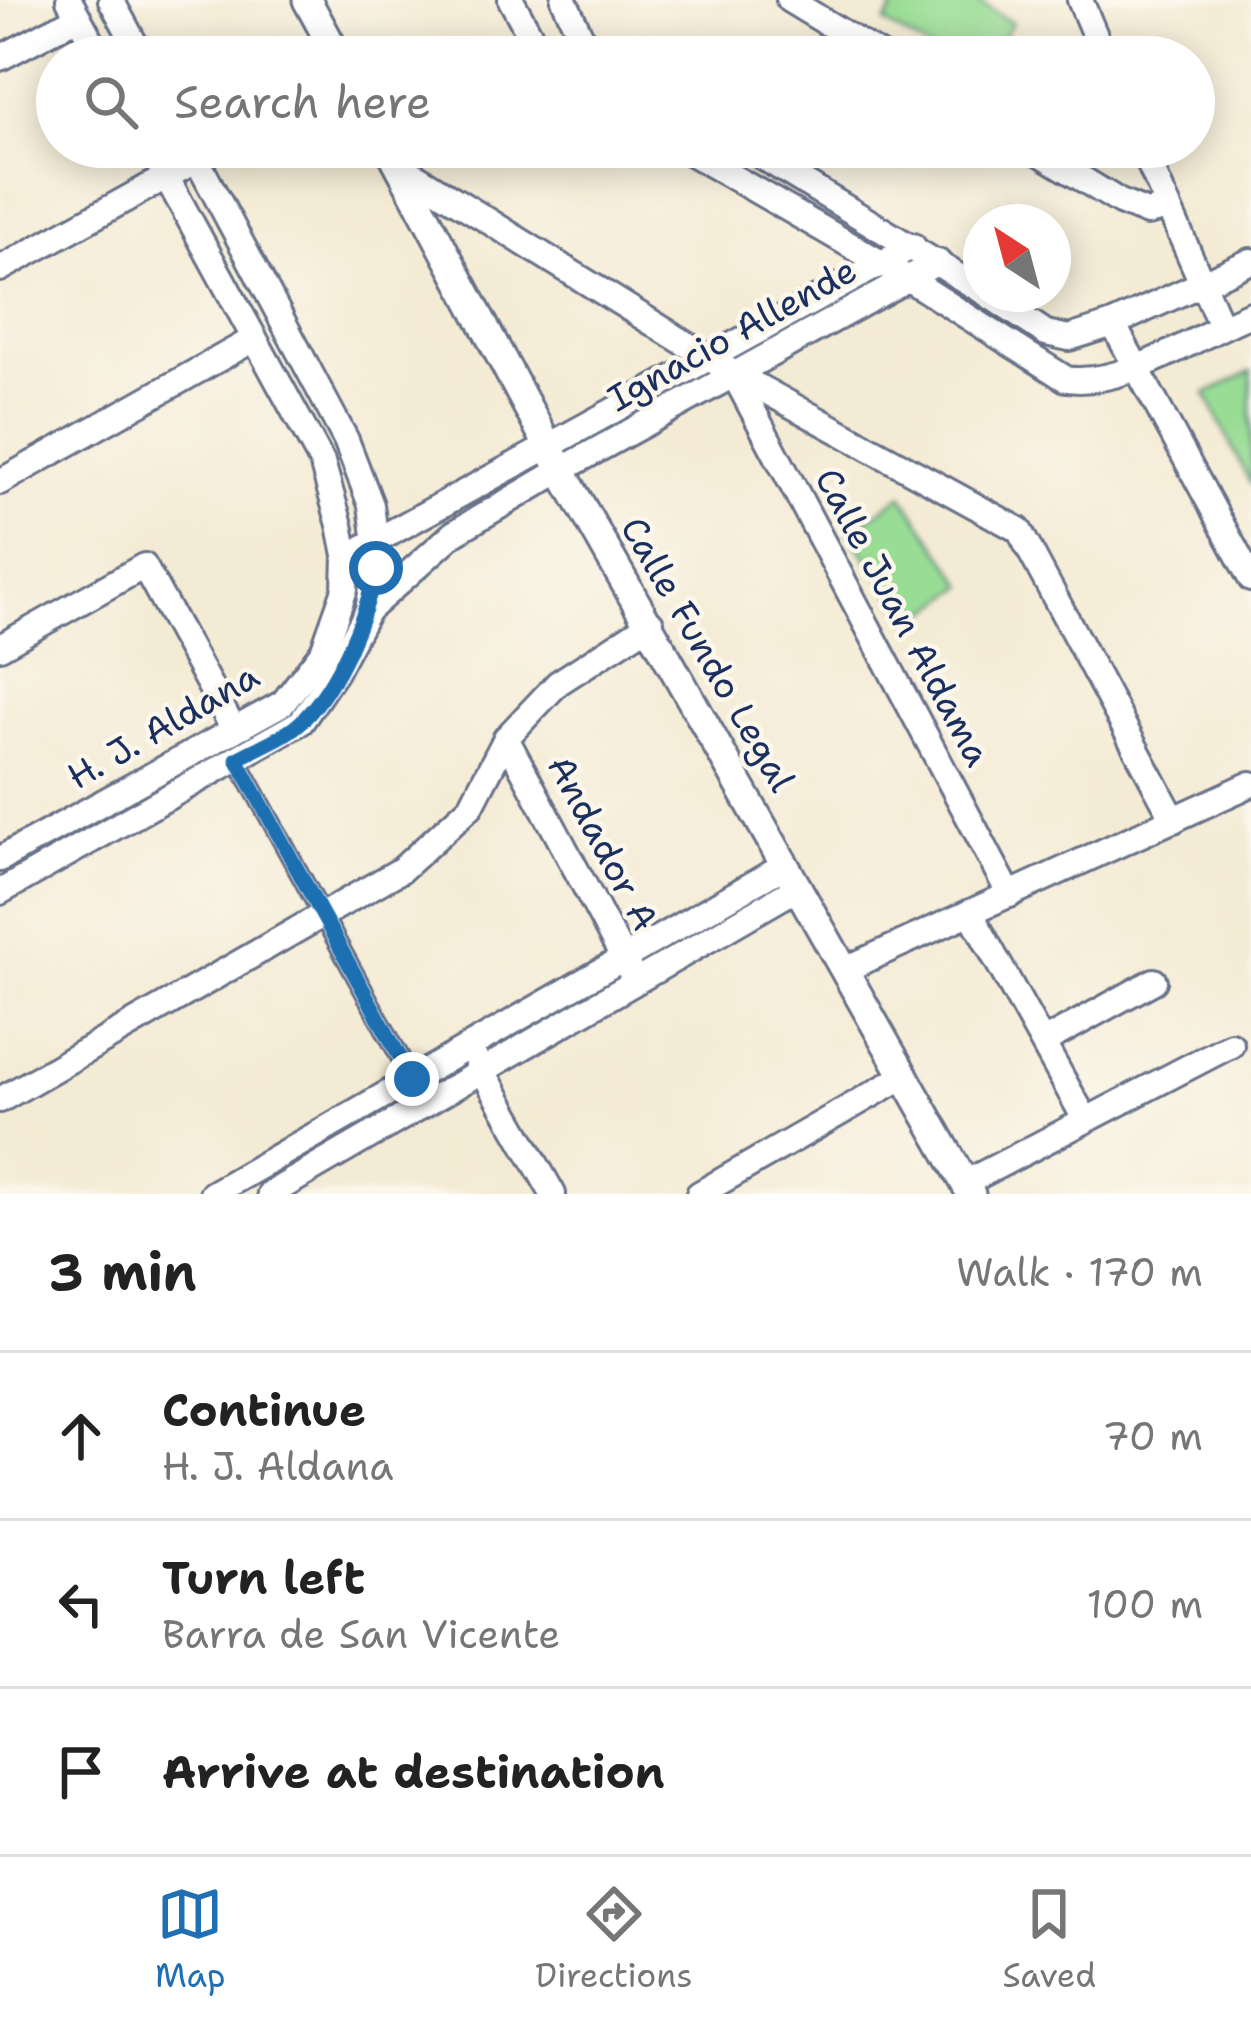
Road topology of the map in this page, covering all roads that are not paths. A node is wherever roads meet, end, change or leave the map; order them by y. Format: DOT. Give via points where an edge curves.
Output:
graph roads {
  1 [pos="111,0"];
  2 [pos="307,0"];
  3 [pos="561,0"];
  4 [pos="789,0"];
  5 [pos="1080,0"];
  6 [pos="73,8"];
  7 [pos="516,9"];
  8 [pos="88,36"];
  9 [pos="131,36"];
  10 [pos="327,36"];
  11 [pos="531,36"];
  12 [pos="579,36"];
  13 [pos="848,36"];
  14 [pos="1095,36"];
  15 [pos="0,58"];
  16 [pos="162,168"];
  17 [pos="178,168"];
  18 [pos="210,168"];
  19 [pos="401,168"];
  20 [pos="414,168"];
  21 [pos="718,168"];
  22 [pos="781,168"];
  23 [pos="1064,168"];
  24 [pos="1151,168"];
  25 [pos="166,176"];
  26 [pos="1168,208"];
  27 [pos="913,246"];
  28 [pos="1251,261"];
  29 [pos="938,262"];
  30 [pos="883,263"];
  31 [pos="0,269"];
  32 [pos="907,278"];
  33 [pos="963,278"];
  34 [pos="1201,281"];
  35 [pos="1014,312"];
  36 [pos="1251,314"];
  37 [pos="1113,324"];
  38 [pos="1221,326"];
  39 [pos="254,339"];
  40 [pos="708,357"];
  41 [pos="1135,368"];
  42 [pos="733,374"];
  43 [pos="554,457"];
  44 [pos="0,482"];
  45 [pos="376,542"];
  46 [pos="346,555"];
  47 [pos="1251,579"];
  48 [pos="368,610"];
  49 [pos="650,622"];
  50 [pos="0,647"];
  51 [pos="234,730"];
  52 [pos="506,739"];
  53 [pos="237,759"];
  54 [pos="1251,784"];
  55 [pos="1174,820"];
  56 [pos="0,859"];
  57 [pos="793,876"];
  58 [pos="0,892"];
  59 [pos="1010,895"];
  60 [pos="970,912"];
  61 [pos="324,917"];
  62 [pos="624,958"];
  63 [pos="846,969"];
  64 [pos="1154,981"];
  65 [pos="636,982"];
  66 [pos="1043,1042"];
  67 [pos="1231,1045"];
  68 [pos="469,1046"];
  69 [pos="483,1071"];
  70 [pos="904,1076"];
  71 [pos="412,1079"];
  72 [pos="0,1100"];
  73 [pos="1085,1119"];
  74 [pos="968,1188"];
  75 [pos="212,1194"];
  76 [pos="270,1194"];
  77 [pos="553,1194"];
  78 [pos="699,1194"];
  1 -- 9 [label="street"];
  2 -- 10 [label="street"];
  3 -- 7 [label="street"];
  3 -- 12 [label="street"];
  4 -- 13 [label="street"];
  5 -- 14 [label="street"];
  6 -- 8 [label="street"];
  6 -- 15 [label="street"];
  7 -- 11 [label="street"];
  16 -- 25 [label="street, H. J. Aldana"];
  17 -- 25 [label="street"];
  18 -- 45 [label="street, H. J. Aldana" via="346,440"];
  19 -- 43 [label="street, Calle Fundo Legal"];
  20 -- 40 [label="street"];
  21 -- 30 [label="street"];
  22 -- 27 [label="street"];
  23 -- 26 [label="street" via="1147,213"];
  24 -- 26 [label="street"];
  25 -- 31 [label="street"];
  25 -- 39 [label="street, H. J. Aldana"];
  26 -- 34 [label="street"];
  27 -- 29 [label="street"];
  27 -- 30 [label="street, Ignacio Allende"];
  28 -- 34 [label="street"];
  29 -- 32 [label="street, Ignacio Allende"];
  29 -- 33 [label="street"];
  30 -- 32 [label="street"];
  30 -- 40 [label="street, Ignacio Allende"];
  32 -- 41 [label="street" via="1066,379"];
  32 -- 42 [label="street, Ignacio Allende"];
  34 -- 37 [label="street"];
  34 -- 38 [label="street"];
  35 -- 37 [label="street" via="1069,338"];
  36 -- 38 [label="street"];
  37 -- 41 [label="street"];
  38 -- 41 [label="street"];
  39 -- 44 [label="street"];
  39 -- 46 [label="street, H. J. Aldana" via="322,462"];
  40 -- 42 [label="street"];
  40 -- 43 [label="street, Ignacio Allende"];
  41 -- 47 [label="street"];
  42 -- 43 [label="street, Ignacio Allende"];
  42 -- 55 [label="street" via="1019,530"];
  42 -- 59 [label="street, Calle Juan Aldama"];
  43 -- 45 [label="street"];
  43 -- 48 [label="street, H. J. Aldana"];
  43 -- 49 [label="street, Calle Fundo Legal"];
  45 -- 46 [label="street"];
  45 -- 48 [label="street, H. J. Aldana"];
  46 -- 51 [label="street, H. J. Aldana" via="345,589 323,651 283,703"];
  48 -- 53 [label="street, H. J. Aldana" via="301,722"];
  49 -- 52 [label="street" via="558,683"];
  49 -- 57 [label="street, Calle Fundo Legal"];
  50 -- 51 [label="street" via="144,566"];
  51 -- 56 [label="street, H. J. Aldana"];
  52 -- 61 [label="street" via="472,806 401,870"];
  52 -- 62 [label="street, Andador A"];
  53 -- 58 [label="street, H. J. Aldana"];
  53 -- 61 [label="street"];
  54 -- 55 [label="street"];
  55 -- 59 [label="street"];
  57 -- 62 [label="street"];
  57 -- 63 [label="street, Calle Fundo Legal"];
  57 -- 65 [label="street"];
  59 -- 60 [label="street"];
  60 -- 63 [label="street"];
  60 -- 66 [label="street"];
  61 -- 71 [label="street"];
  61 -- 72 [label="street"];
  62 -- 65 [label="street, Andador A"];
  62 -- 68 [label="street"];
  63 -- 70 [label="street, Calle Fundo Legal"];
  64 -- 66 [label="street"];
  65 -- 69 [label="street"];
  66 -- 73 [label="street"];
  67 -- 73 [label="street"];
  68 -- 69 [label="street"];
  68 -- 71 [label="street"];
  69 -- 76 [label="street"];
  69 -- 77 [label="street"];
  70 -- 74 [label="street, Calle Fundo Legal"];
  70 -- 78 [label="street"];
  71 -- 75 [label="street"];
  73 -- 74 [label="street"];
}
